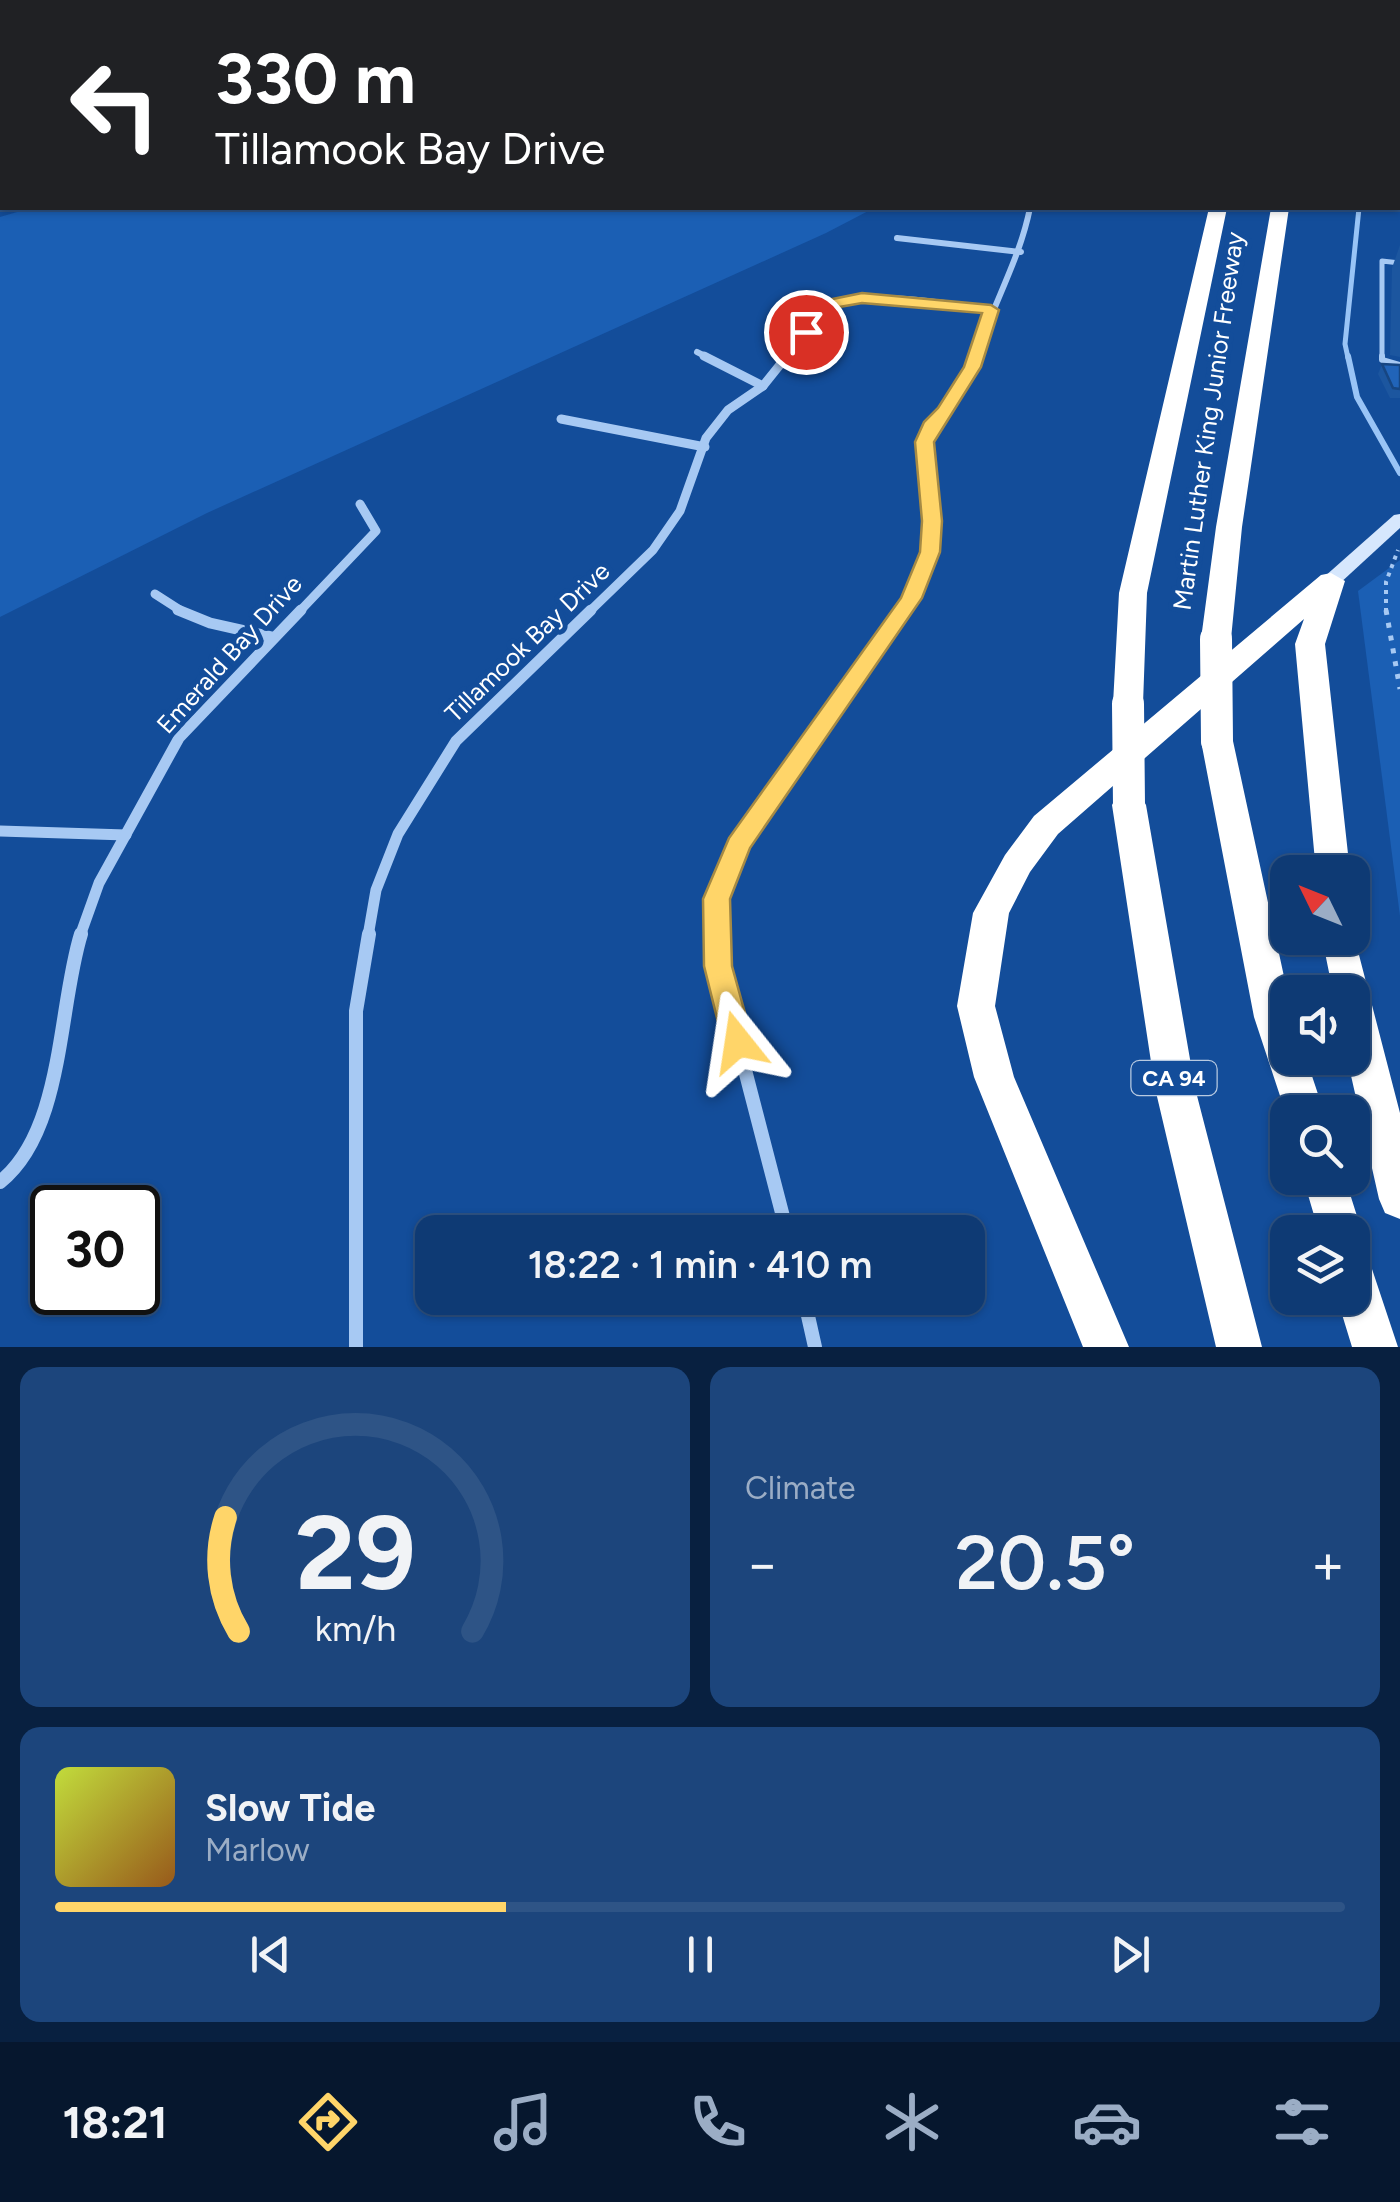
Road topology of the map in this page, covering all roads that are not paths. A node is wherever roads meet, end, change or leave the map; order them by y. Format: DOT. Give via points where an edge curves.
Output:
graph roads {
  1 [pos="1030,210"];
  2 [pos="1218,210"];
  3 [pos="1280,210"];
  4 [pos="897,238"];
  5 [pos="1021,252"];
  6 [pos="1400,263"];
  7 [pos="991,310"];
  8 [pos="697,352"];
  9 [pos="1400,365"];
  10 [pos="763,386"];
  11 [pos="561,419"];
  12 [pos="705,448"];
  13 [pos="360,504"];
  14 [pos="1400,519"];
  15 [pos="1331,581"];
  16 [pos="156,594"];
  17 [pos="272,637"];
  18 [pos="0,831"];
  19 [pos="126,835"];
  20 [pos="1331,855"];
  21 [pos="1370,1071"];
  22 [pos="1299,1095"];
  23 [pos="0,1182"];
  24 [pos="1400,1199"];
  25 [pos="783,1215"];
  26 [pos="808,1315"];
  27 [pos="1365,1315"];
  28 [pos="356,1347"];
  29 [pos="815,1347"];
  30 [pos="1106,1347"];
  31 [pos="1239,1347"];
  32 [pos="1375,1347"];
  1 -- 5 [label="street"];
  2 -- 31 [label="highway, Martin Luther King Junior Freeway / CA 94, bridge" via="1134,594 1129,805 1176,1088"];
  3 -- 22 [label="highway, Martin Luther King Junior Freeway, bridge" via="1228,528 1216,639 1217,741 1274,1017"];
  4 -- 5 [label="street"];
  5 -- 7 [label="street"];
  6 -- 9 [label="lane" via="1382,261 1382,360"];
  7 -- 10 [label="street, Tillamook Bay Drive" via="891,298 836,301"];
  7 -- 25 [label="street" via="973,367 924,442 930,552 911,598 738,844 716,899 718,966"];
  8 -- 10 [label="street"];
  10 -- 12 [label="street, Tillamook Bay Drive" via="728,410"];
  11 -- 12 [label="street"];
  12 -- 28 [label="street, Tillamook Bay Drive" via="680,512 646,558 456,741 398,834 376,890 356,1011"];
  13 -- 17 [label="street, Emerald Bay Drive" via="376,530"];
  14 -- 15 [label="main road"];
  15 -- 20 [label="highway" via="1310,644"];
  15 -- 30 [label="highway" via="1046,825 1016,864 992,914 976,1006 994,1077"];
  16 -- 17 [label="street" via="172,609 216,626"];
  17 -- 19 [label="street, Emerald Bay Drive" via="179,738"];
  18 -- 19 [label="street"];
  19 -- 23 [label="street, Emerald Bay Drive" via="79,938 41,1125 15,1170"];
  21 -- 24 [label="highway"];
  26 -- 29 [label="street"];
  27 -- 32 [label="highway"];
}
